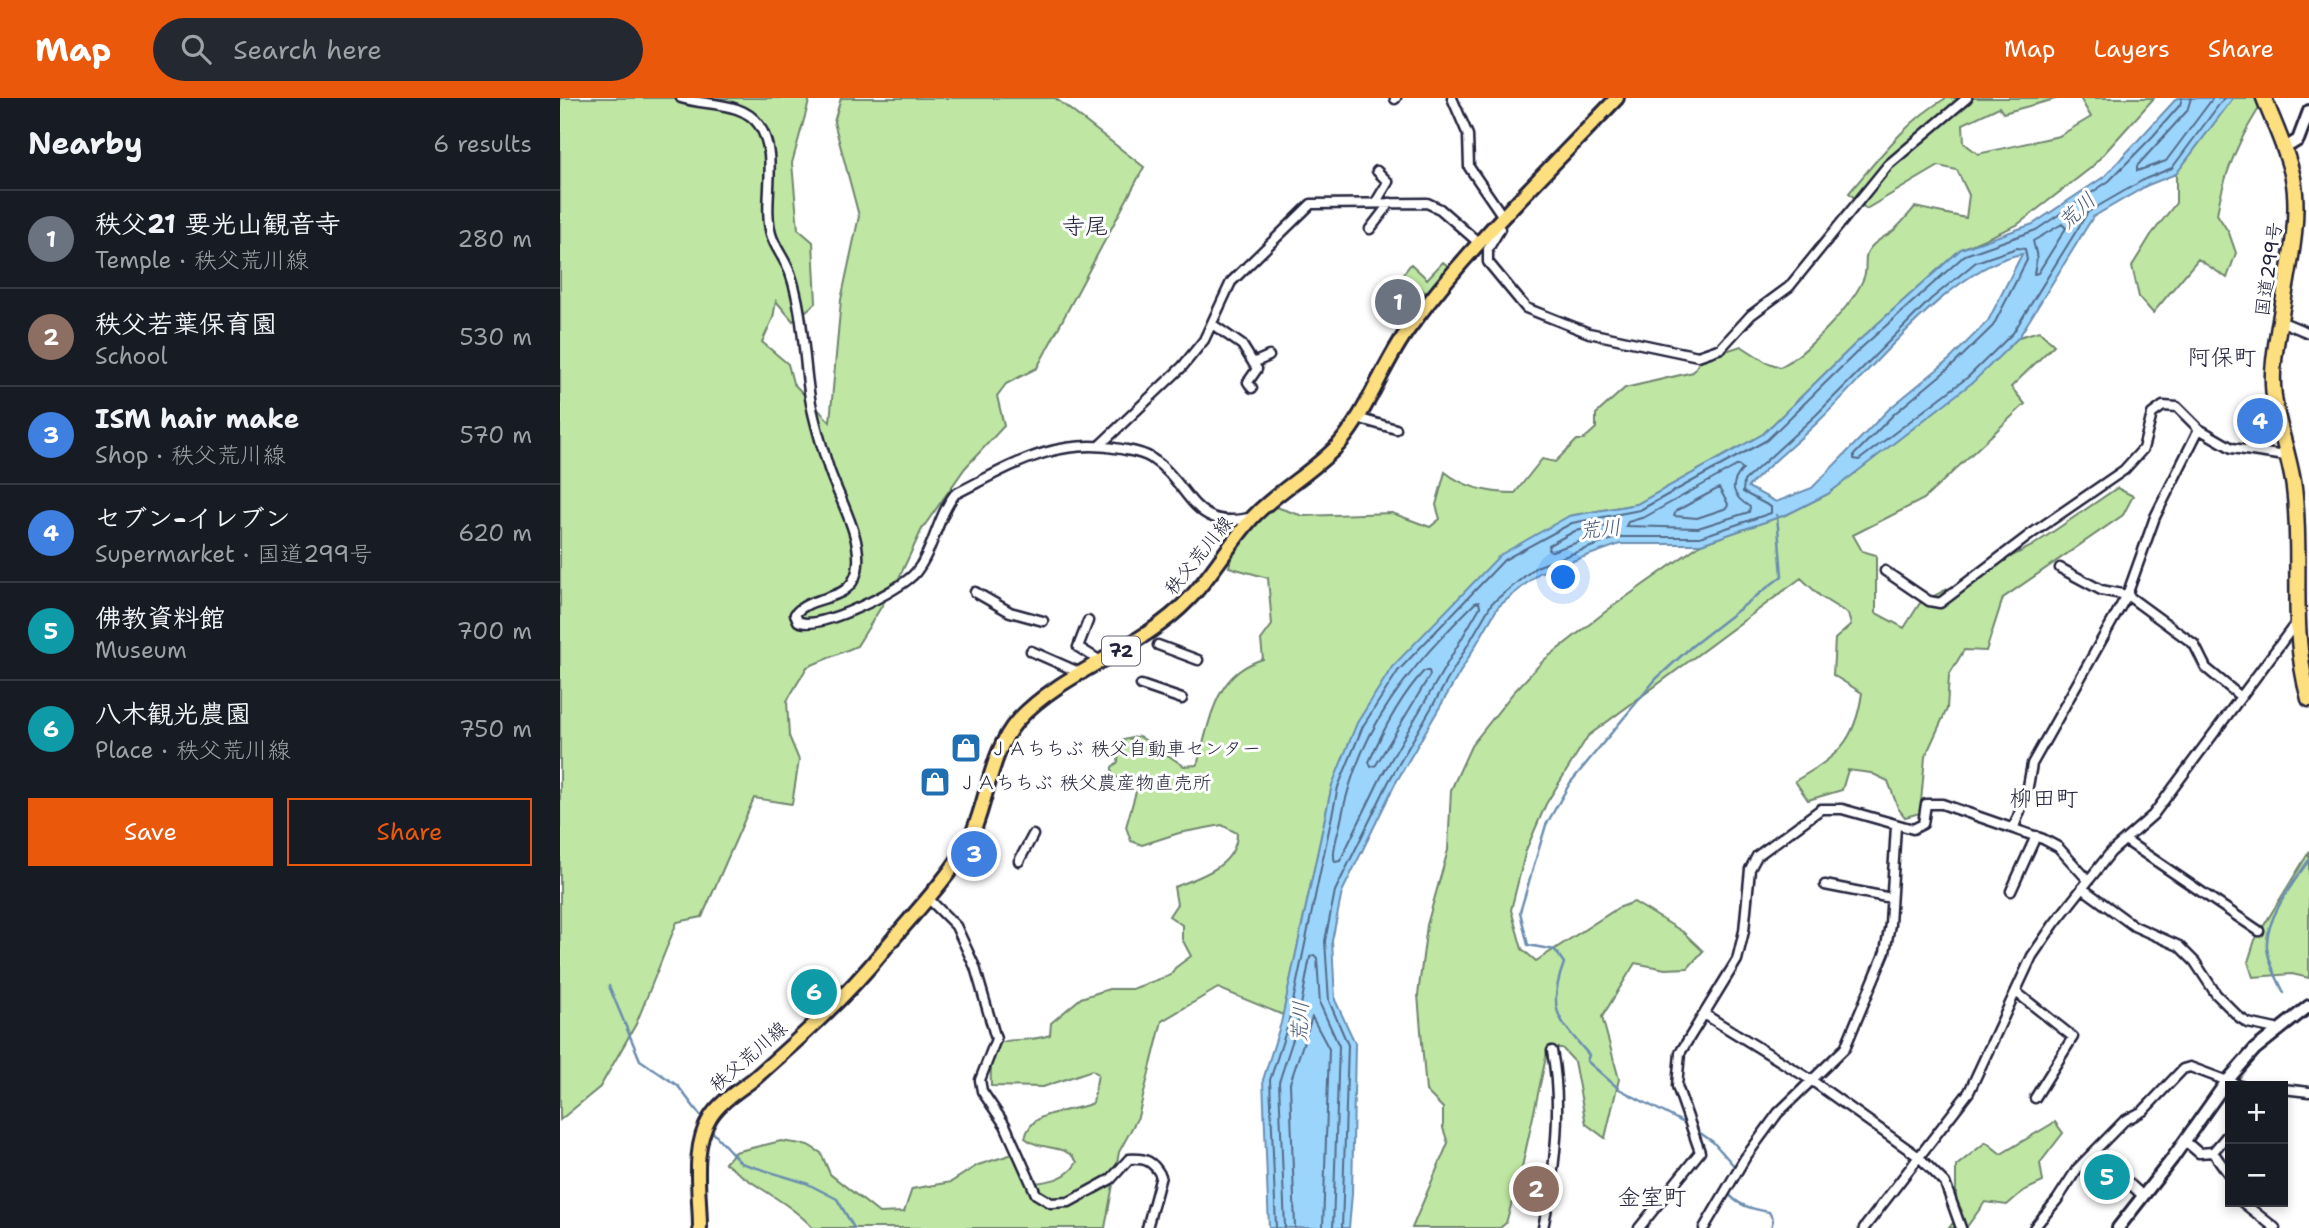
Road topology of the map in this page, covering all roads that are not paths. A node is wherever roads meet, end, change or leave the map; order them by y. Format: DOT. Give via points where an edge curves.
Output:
graph roads {
  1 [pos="681,98"];
  2 [pos="1452,98"];
  3 [pos="1617,98"];
  4 [pos="1967,98"];
  5 [pos="2264,98"];
  6 [pos="2309,111"];
  7 [pos="2285,148"];
  8 [pos="1377,172"];
  9 [pos="1376,202"];
  10 [pos="1390,202"];
  11 [pos="1500,222"];
  12 [pos="1370,229"];
  13 [pos="1479,243"];
  14 [pos="2280,321"];
  15 [pos="1212,324"];
  16 [pos="2309,333"];
  17 [pos="1269,356"];
  18 [pos="1253,363"];
  19 [pos="1252,388"];
  20 [pos="1357,418"];
  21 [pos="1396,429"];
  22 [pos="2199,429"];
  23 [pos="1100,445"];
  24 [pos="2286,456"];
  25 [pos="1253,517"];
  26 [pos="2060,568"];
  27 [pos="1885,571"];
  28 [pos="975,592"];
  29 [pos="2127,595"];
  30 [pos="1043,621"];
  31 [pos="1088,621"];
  32 [pos="2296,622"];
  33 [pos="1158,645"];
  34 [pos="1031,651"];
  35 [pos="1198,660"];
  36 [pos="1102,662"];
  37 [pos="1083,674"];
  38 [pos="1141,685"];
  39 [pos="2241,697"];
  40 [pos="1182,699"];
  41 [pos="2309,699"];
  42 [pos="1896,826"];
  43 [pos="2014,827"];
  44 [pos="1033,835"];
  45 [pos="2036,836"];
  46 [pos="2125,840"];
  47 [pos="1020,861"];
  48 [pos="2088,880"];
  49 [pos="1825,885"];
  50 [pos="2082,888"];
  51 [pos="2011,891"];
  52 [pos="927,896"];
  53 [pos="1891,898"];
  54 [pos="2259,931"];
  55 [pos="2016,992"];
  56 [pos="2309,1006"];
  57 [pos="1704,1014"];
  58 [pos="2280,1030"];
  59 [pos="1552,1051"];
  60 [pos="1811,1080"];
  61 [pos="2227,1081"];
  62 [pos="2225,1084"];
  63 [pos="2288,1090"];
  64 [pos="2309,1092"];
  65 [pos="2035,1098"];
  66 [pos="2225,1138"];
  67 [pos="2185,1141"];
  68 [pos="2095,1152"];
  69 [pos="2213,1152"];
  70 [pos="1919,1157"];
  71 [pos="2225,1169"];
  72 [pos="2143,1196"];
  73 [pos="2248,1207"];
  74 [pos="700,1228"];
  75 [pos="1147,1228"];
  76 [pos="1544,1228"];
  77 [pos="1639,1228"];
  78 [pos="1704,1228"];
  79 [pos="1864,1228"];
  80 [pos="1961,1228"];
  81 [pos="2034,1228"];
  82 [pos="2118,1228"];
  83 [pos="2275,1228"];
  1 -- 23 [label="street" via="734,107 757,122 765,138 771,234 790,272 801,317 810,399 855,540 857,573 831,599 798,610 798,621 825,621 911,578 955,494 1026,458 1066,446"];
  2 -- 11 [label="street" via="1468,135 1469,167"];
  3 -- 11 [label="main road, 秩父荒川線 / 72"];
  4 -- 11 [label="street" via="1888,165 1790,287 1751,315 1721,348 1698,356 1589,333 1526,308 1488,261 1488,249"];
  5 -- 7 [label="highway, 国道299号"];
  6 -- 7 [label="street" via="2298,140"];
  7 -- 14 [label="highway, 国道299号" via="2293,179 2295,220"];
  8 -- 9 [label="street" via="1388,182"];
  9 -- 10 [label="street"];
  9 -- 15 [label="street" via="1318,202 1305,208 1231,282"];
  10 -- 12 [label="street"];
  10 -- 13 [label="street" via="1415,201 1440,209"];
  11 -- 13 [label="main road, 秩父荒川線 / 72"];
  13 -- 20 [label="main road, 秩父荒川線 / 72" via="1408,330"];
  14 -- 16 [label="street"];
  14 -- 24 [label="highway, 国道299号" via="2273,375"];
  15 -- 18 [label="street" via="1242,345"];
  15 -- 23 [label="street" via="1182,367"];
  17 -- 18 [label="street"];
  18 -- 19 [label="street" via="1257,369 1248,382"];
  20 -- 21 [label="street"];
  20 -- 25 [label="main road, 秩父荒川線 / 72" via="1324,458"];
  22 -- 24 [label="street" via="2246,453"];
  22 -- 27 [label="street" via="2177,407 2163,406 2152,414 2143,449 2124,470 1940,603 1929,601"];
  22 -- 29 [label="street" via="2155,517"];
  23 -- 25 [label="street" via="1151,458 1212,519 1235,522"];
  24 -- 32 [label="highway, 国道299号" via="2294,485"];
  25 -- 36 [label="main road, 秩父荒川線 / 72" via="1217,567 1170,618"];
  26 -- 29 [label="street" via="2101,590"];
  28 -- 30 [label="street" via="1010,612"];
  29 -- 39 [label="street" via="2194,644 2206,668"];
  29 -- 43 [label="street" via="2032,764"];
  31 -- 36 [label="street" via="1078,646"];
  32 -- 39 [label="street"];
  32 -- 41 [label="highway, 国道299号"];
  33 -- 35 [label="street"];
  34 -- 37 [label="street"];
  36 -- 37 [label="main road, 秩父荒川線 / 72"];
  37 -- 52 [label="main road, 秩父荒川線 / 72" via="1030,710 1007,734 979,820 966,846"];
  38 -- 40 [label="street"];
  39 -- 46 [label="street" via="2153,815"];
  42 -- 43 [label="street" via="1918,827 1926,816 1926,804 1960,809"];
  42 -- 53 [label="street"];
  42 -- 57 [label="street" via="1847,810 1821,809 1757,856 1750,869 1737,960"];
  43 -- 45 [label="street"];
  44 -- 47 [label="street"];
  45 -- 48 [label="street" via="2058,847"];
  45 -- 51 [label="street"];
  46 -- 48 [label="street"];
  46 -- 54 [label="street"];
  48 -- 50 [label="street"];
  49 -- 53 [label="street"];
  50 -- 55 [label="street" via="2032,956"];
  50 -- 58 [label="street" via="2134,926 2179,946 2239,1017"];
  52 -- 74 [label="main road, 秩父荒川線 / 72" via="850,990 715,1110 701,1135"];
  52 -- 75 [label="street" via="956,926 975,967 996,1038 980,1080 982,1091 1005,1125 1037,1194 1051,1203 1069,1202 1111,1179 1129,1159 1143,1158 1154,1163 1161,1176"];
  53 -- 60 [label="street" via="1885,952 1846,1048"];
  55 -- 65 [label="street" via="2073,1037"];
  55 -- 70 [label="street" via="1969,1092"];
  56 -- 58 [label="street"];
  57 -- 60 [label="street"];
  57 -- 77 [label="street" via="1690,1031 1677,1070 1677,1086 1700,1152"];
  58 -- 61 [label="street" via="2255,1049"];
  59 -- 76 [label="street" via="1559,1085 1553,1179"];
  60 -- 70 [label="street"];
  60 -- 78 [label="street" via="1778,1113 1751,1150"];
  61 -- 68 [label="street" via="2183,1069"];
  62 -- 67 [label="street"];
  63 -- 64 [label="street"];
  66 -- 69 [label="street"];
  67 -- 69 [label="street" via="2199,1153"];
  67 -- 72 [label="street"];
  68 -- 72 [label="street"];
  68 -- 81 [label="street"];
  69 -- 71 [label="street"];
  70 -- 79 [label="street"];
  70 -- 80 [label="street" via="1945,1183"];
  72 -- 82 [label="street"];
  73 -- 83 [label="street"];
}
